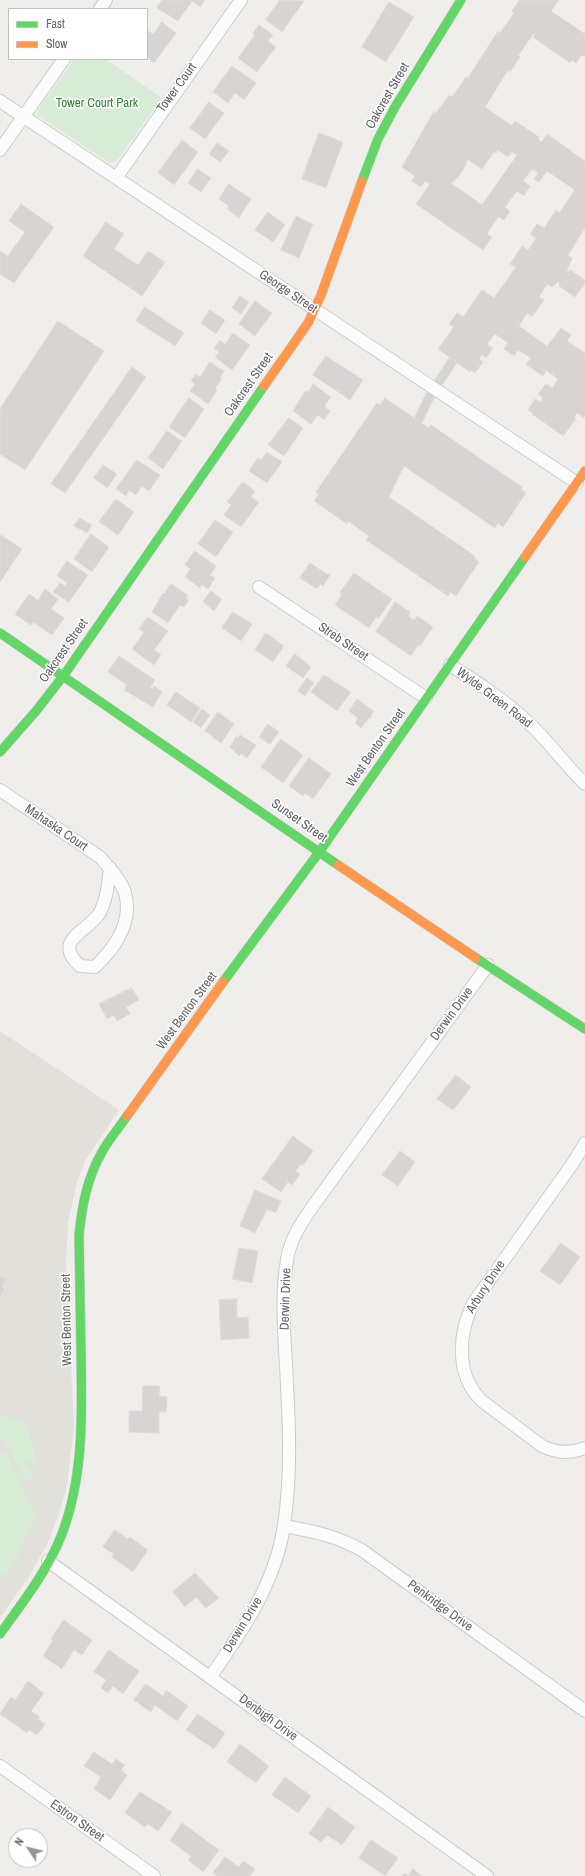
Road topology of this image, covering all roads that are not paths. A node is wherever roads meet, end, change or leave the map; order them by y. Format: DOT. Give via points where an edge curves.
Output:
graph roads {
  1 [pos="241,0"];
  2 [pos="461,0"];
  3 [pos="63,60"];
  4 [pos="0,101"];
  5 [pos="24,117"];
  6 [pos="0,150"];
  7 [pos="116,178"];
  8 [pos="314,310"];
  9 [pos="585,471"];
  10 [pos="577,483"];
  11 [pos="259,587"];
  12 [pos="0,633"];
  13 [pos="450,665"];
  14 [pos="64,675"];
  15 [pos="426,698"];
  16 [pos="0,752"];
  17 [pos="584,780"];
  18 [pos="0,790"];
  19 [pos="320,852"];
  20 [pos="110,868"];
  21 [pos="488,965"];
  22 [pos="585,1029"];
  23 [pos="585,1143"];
  24 [pos="585,1448"];
  25 [pos="284,1526"];
  26 [pos="48,1560"];
  27 [pos="0,1634"];
  28 [pos="211,1676"];
  29 [pos="585,1711"];
  30 [pos="0,1766"];
  31 [pos="154,1876"];
  32 [pos="487,1876"];
  1 -- 7 [label="street, Tower Court"];
  2 -- 8 [label="street, Oakcrest Street" via="378,139"];
  3 -- 5 [label="street"];
  4 -- 5 [label="street, George Street"];
  5 -- 6 [label="street"];
  5 -- 7 [label="street, George Street"];
  7 -- 8 [label="street, George Street"];
  8 -- 10 [label="street, George Street"];
  8 -- 14 [label="street, Oakcrest Street" via="308,323"];
  9 -- 10 [label="street, West Benton Street"];
  10 -- 13 [label="street, West Benton Street"];
  11 -- 15 [label="street, Streb Street"];
  12 -- 14 [label="street, Sunset Street"];
  13 -- 15 [label="street, West Benton Street"];
  13 -- 17 [label="street, Wylde Green Road" via="522,717"];
  14 -- 16 [label="street, Oakcrest Street"];
  14 -- 19 [label="street, Sunset Street"];
  15 -- 19 [label="street, West Benton Street"];
  18 -- 20 [label="street, Mahaska Court" via="88,848"];
  19 -- 21 [label="street, Sunset Street"];
  19 -- 26 [label="street, West Benton Street" via="133,1108 102,1152 92,1175 82,1208 79,1235 82,1442 79,1476 62,1536"];
  20 -- 20 [label="street, Mahaska Court" via="104,904 98,915 76,933 70,943 69,952 72,959 80,966 95,967 110,952 123,930 126,918 125,893"];
  21 -- 22 [label="street, Sunset Street"];
  21 -- 25 [label="street, Derwin Drive" via="313,1206 292,1240 287,1259 283,1307 290,1445"];
  23 -- 24 [label="street, Arbury Drive" via="474,1302 466,1317 462,1353 467,1381 474,1394 482,1401 542,1446 562,1452"];
  25 -- 28 [label="street, Derwin Drive" via="272,1573 261,1597"];
  25 -- 29 [label="street, Penkridge Drive" via="334,1537 363,1550"];
  26 -- 27 [label="street, West Benton Street"];
  26 -- 28 [label="street, Denbigh Drive"];
  28 -- 32 [label="street, Denbigh Drive"];
  30 -- 31 [label="street, Estron Street"];
}
